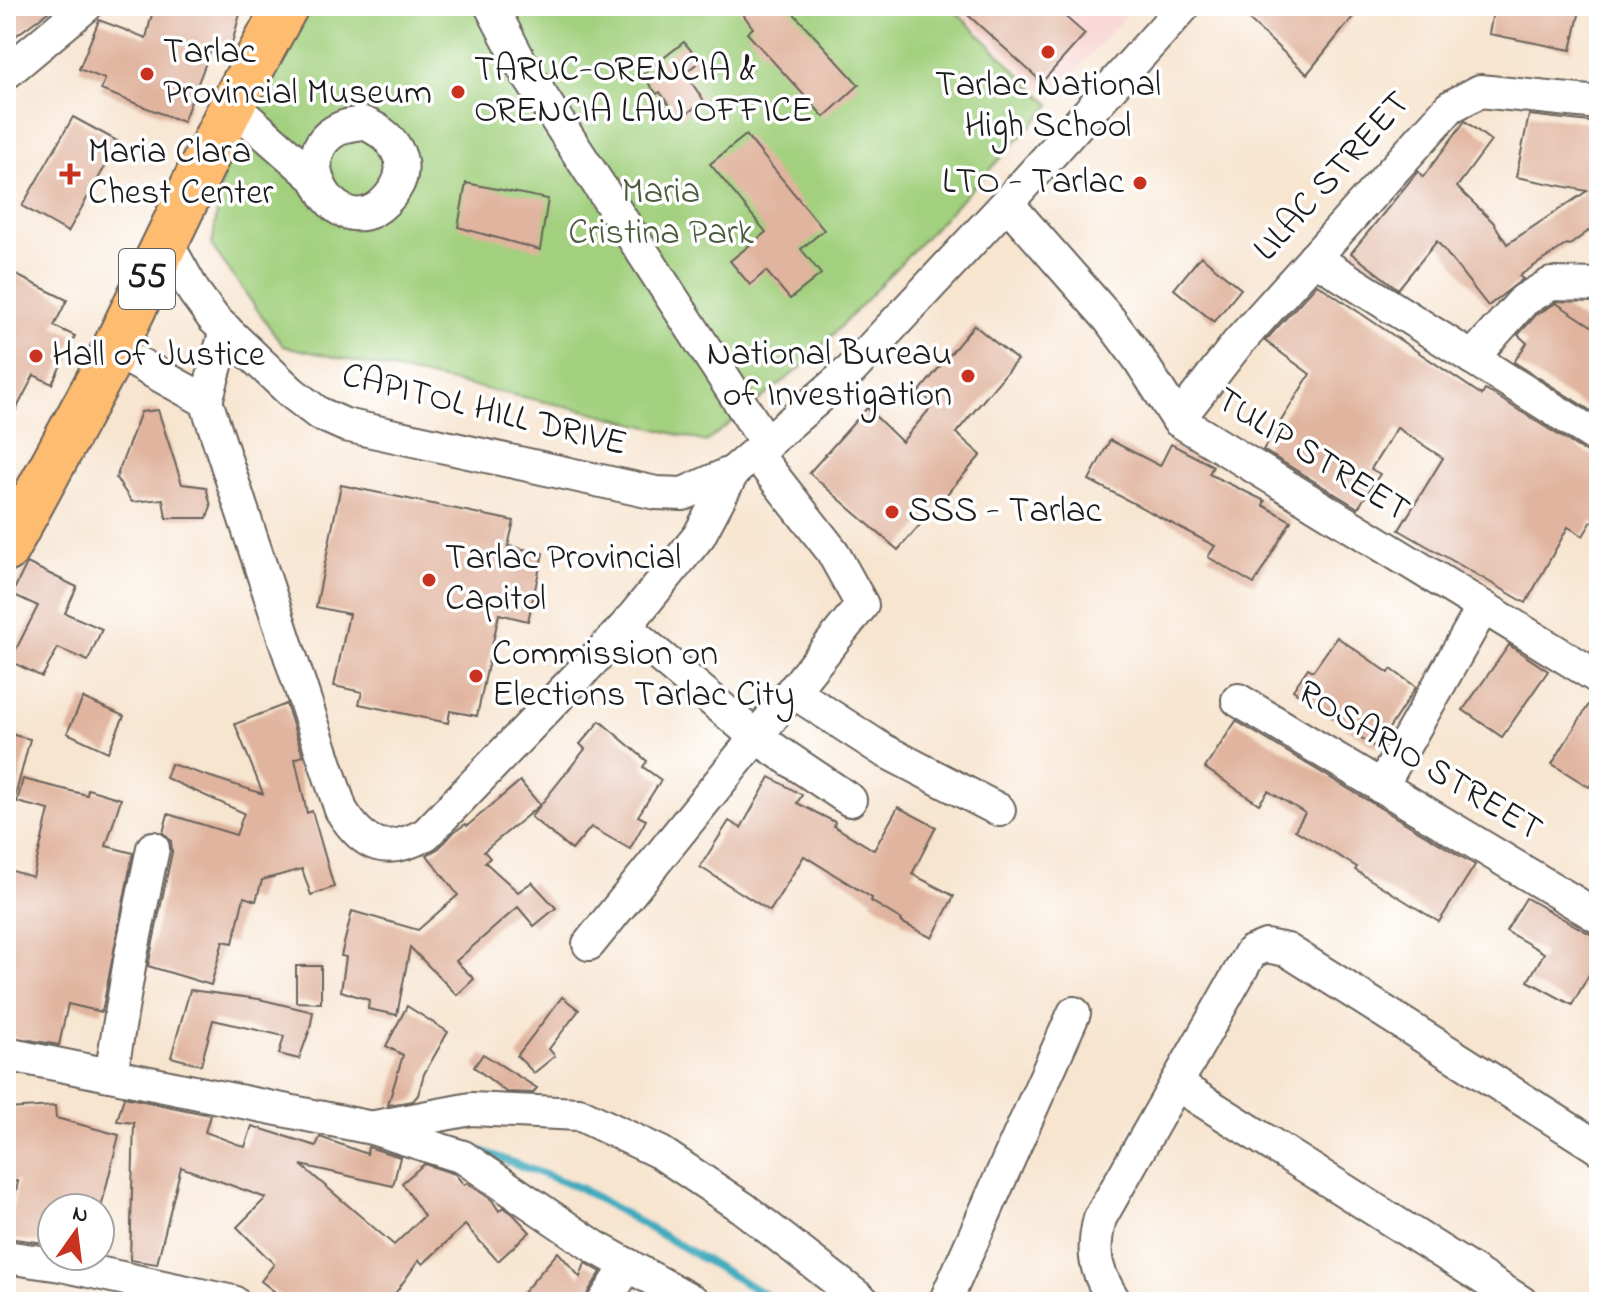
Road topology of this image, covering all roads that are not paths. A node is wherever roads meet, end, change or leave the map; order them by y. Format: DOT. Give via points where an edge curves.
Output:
graph roads {
  1 [pos="86,6"];
  2 [pos="286,6"];
  3 [pos="491,6"];
  4 [pos="1184,6"];
  5 [pos="6,73"];
  6 [pos="1599,103"];
  7 [pos="232,105"];
  8 [pos="316,179"];
  9 [pos="1007,203"];
  10 [pos="165,240"];
  11 [pos="1314,258"];
  12 [pos="1599,285"];
  13 [pos="226,330"];
  14 [pos="114,350"];
  15 [pos="1472,358"];
  16 [pos="206,401"];
  17 [pos="1178,420"];
  18 [pos="1599,438"];
  19 [pos="752,457"];
  20 [pos="6,550"];
  21 [pos="1482,609"];
  22 [pos="625,627"];
  23 [pos="1599,678"];
  24 [pos="792,691"];
  25 [pos="1238,700"];
  26 [pos="756,737"];
  27 [pos="1381,787"];
  28 [pos="850,800"];
  29 [pos="999,810"];
  30 [pos="153,848"];
  31 [pos="1599,917"];
  32 [pos="589,944"];
  33 [pos="1074,1013"];
  34 [pos="6,1054"];
  35 [pos="111,1075"];
  36 [pos="1176,1084"];
  37 [pos="372,1128"];
  38 [pos="1599,1148"];
  39 [pos="6,1257"];
  40 [pos="628,1265"];
  41 [pos="233,1302"];
  42 [pos="604,1302"];
  43 [pos="694,1302"];
  44 [pos="864,1302"];
  45 [pos="945,1302"];
  46 [pos="1115,1302"];
  47 [pos="1521,1302"];
  1 -- 5 [label="street"];
  2 -- 7 [label="highway, 55"];
  3 -- 19 [label="street"];
  4 -- 9 [label="street"];
  6 -- 11 [label="street, LILAC STREET" via="1480,91 1450,107"];
  7 -- 8 [label="street"];
  7 -- 10 [label="highway, 55"];
  9 -- 17 [label="street, TULIP STREET" via="1116,329"];
  9 -- 19 [label="street" via="851,370"];
  10 -- 13 [label="street, CAPITOL HILL DRIVE" via="194,292"];
  10 -- 14 [label="highway, 55"];
  11 -- 15 [label="street"];
  11 -- 17 [label="street, LILAC STREET"];
  12 -- 15 [label="street" via="1551,284 1524,300"];
  13 -- 16 [label="street"];
  13 -- 19 [label="street, CAPITOL HILL DRIVE" via="292,393 345,425 656,493 683,494"];
  14 -- 16 [label="street"];
  14 -- 20 [label="highway, 55"];
  15 -- 18 [label="street"];
  16 -- 22 [label="street" via="341,810 369,843 408,844 426,834"];
  17 -- 21 [label="street, TULIP STREET"];
  19 -- 22 [label="street" via="699,536"];
  19 -- 24 [label="street" via="832,551 862,605"];
  21 -- 23 [label="street, TULIP STREET"];
  21 -- 27 [label="street"];
  22 -- 26 [label="street"];
  24 -- 26 [label="street"];
  24 -- 29 [label="street" via="883,750"];
  25 -- 27 [label="street, ROSARIO STREET"];
  26 -- 28 [label="street"];
  26 -- 32 [label="street"];
  27 -- 31 [label="street, ROSARIO STREET"];
  30 -- 35 [label="street"];
  33 -- 45 [label="street"];
  34 -- 35 [label="street"];
  35 -- 37 [label="street"];
  36 -- 38 [label="street" via="1251,952 1266,946 1287,950"];
  36 -- 46 [label="street" via="1100,1218 1094,1241 1098,1275"];
  36 -- 47 [label="street"];
  37 -- 40 [label="street" via="463,1157"];
  37 -- 44 [label="street" via="471,1109 579,1114 661,1153 743,1208"];
  39 -- 41 [label="street"];
  40 -- 42 [label="street"];
  40 -- 43 [label="street"];
}
